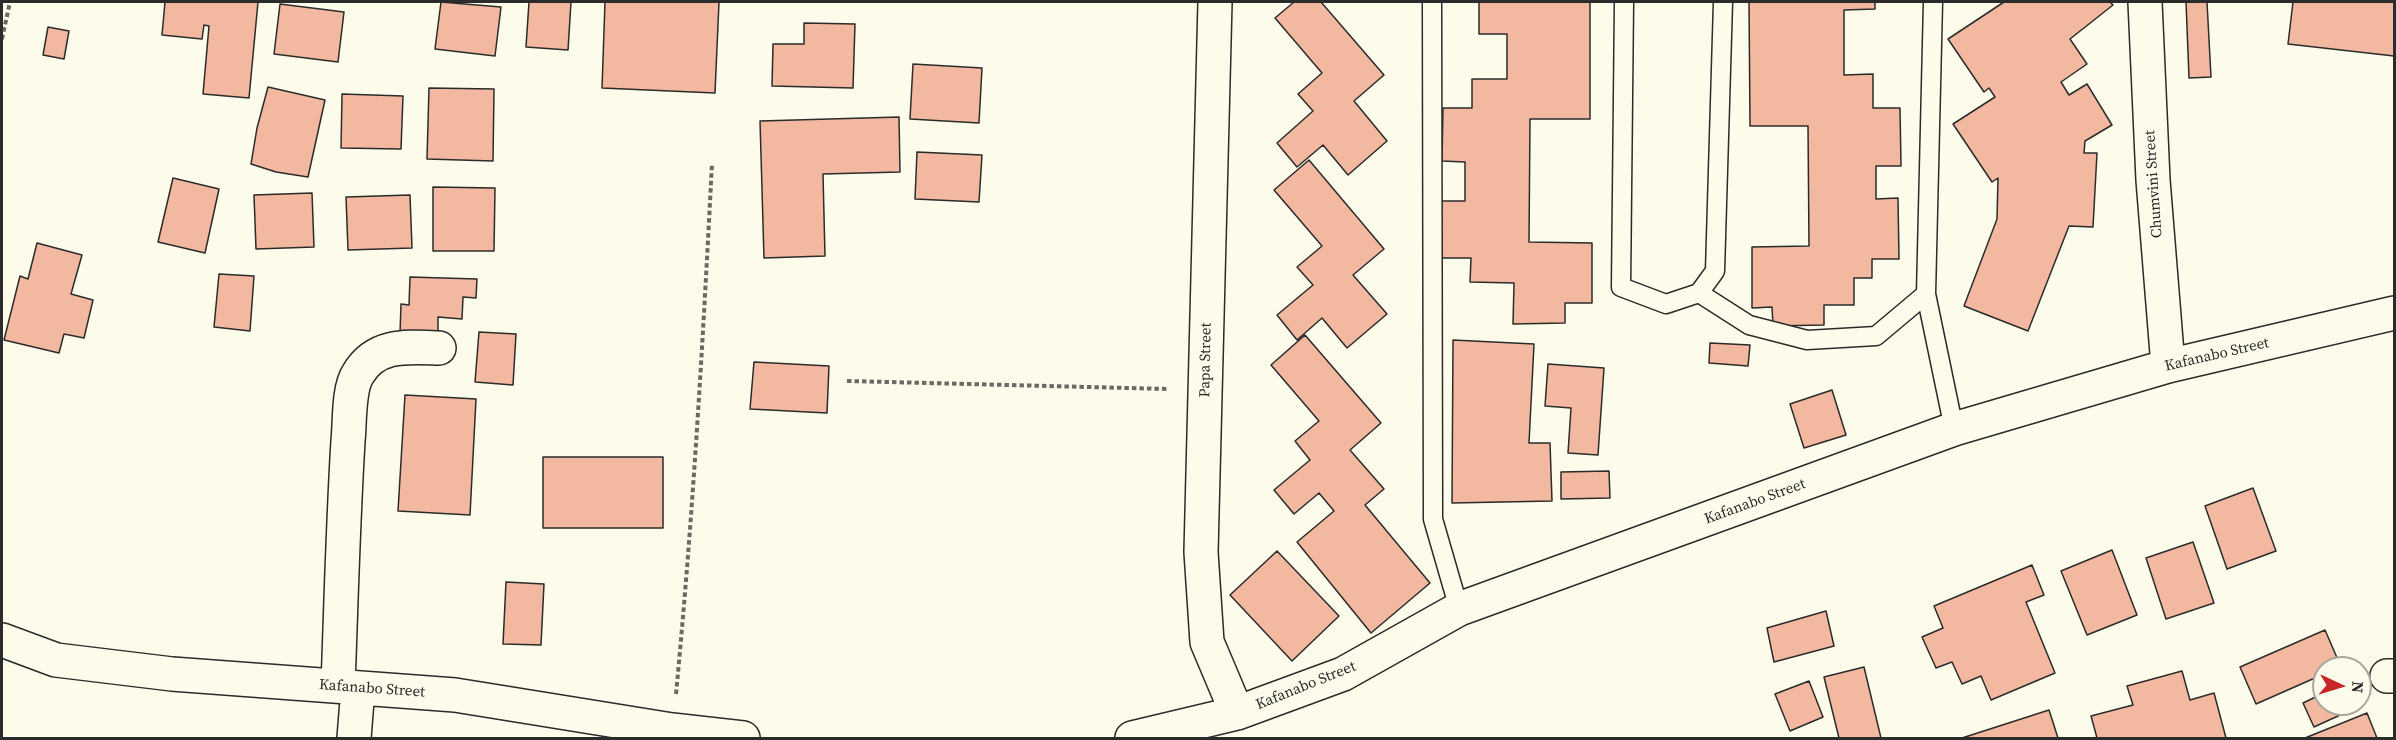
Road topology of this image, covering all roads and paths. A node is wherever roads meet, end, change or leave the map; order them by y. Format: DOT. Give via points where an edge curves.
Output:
graph roads {
  1 [pos="10,2"];
  2 [pos="1215,2"];
  3 [pos="1432,2"];
  4 [pos="1624,2"];
  5 [pos="1723,2"];
  6 [pos="1933,2"];
  7 [pos="2145,2"];
  8 [pos="2,39"];
  9 [pos="712,163"];
  10 [pos="1699,293"];
  11 [pos="1926,294"];
  12 [pos="2394,313"];
  13 [pos="439,348"];
  14 [pos="2168,366"];
  15 [pos="847,381"];
  16 [pos="1206,390"];
  17 [pos="1954,429"];
  18 [pos="1459,609"];
  19 [pos="2,640"];
  20 [pos="348,687"];
  21 [pos="1238,713"];
  22 [pos="672,730"];
  23 [pos="354,738"];
  24 [pos="743,738"];
  25 [pos="1132,738"];
  1 -- 8 [label="path"];
  2 -- 16 [label="street, Papa Street"];
  3 -- 18 [label="lane" via="1433,519"];
  4 -- 10 [label="lane" via="1621,287 1666,304"];
  5 -- 10 [label="lane" via="1715,271"];
  6 -- 11 [label="lane"];
  7 -- 14 [label="street, Chumvini Street" via="2153,180"];
  9 -- 22 [label="path" via="688,563"];
  10 -- 11 [label="lane" via="1749,325 1807,340 1876,336"];
  11 -- 17 [label="lane"];
  12 -- 14 [label="street, Kafanabo Street"];
  13 -- 20 [label="street" via="396,346 375,355 357,374 351,398 345,493"];
  14 -- 17 [label="street, Kafanabo Street"];
  15 -- 16 [label="path"];
  16 -- 21 [label="street, Papa Street" via="1201,552 1207,642"];
  17 -- 18 [label="street, Kafanabo Street"];
  18 -- 21 [label="street, Kafanabo Street" via="1342,674"];
  19 -- 20 [label="street, Kafanabo Street" via="56,660 172,674"];
  20 -- 22 [label="street, Kafanabo Street" via="455,695"];
  20 -- 23 [label="street"];
  21 -- 25 [label="street, Kafanabo Street"];
  22 -- 24 [label="street, Kafanabo Street"];
}
